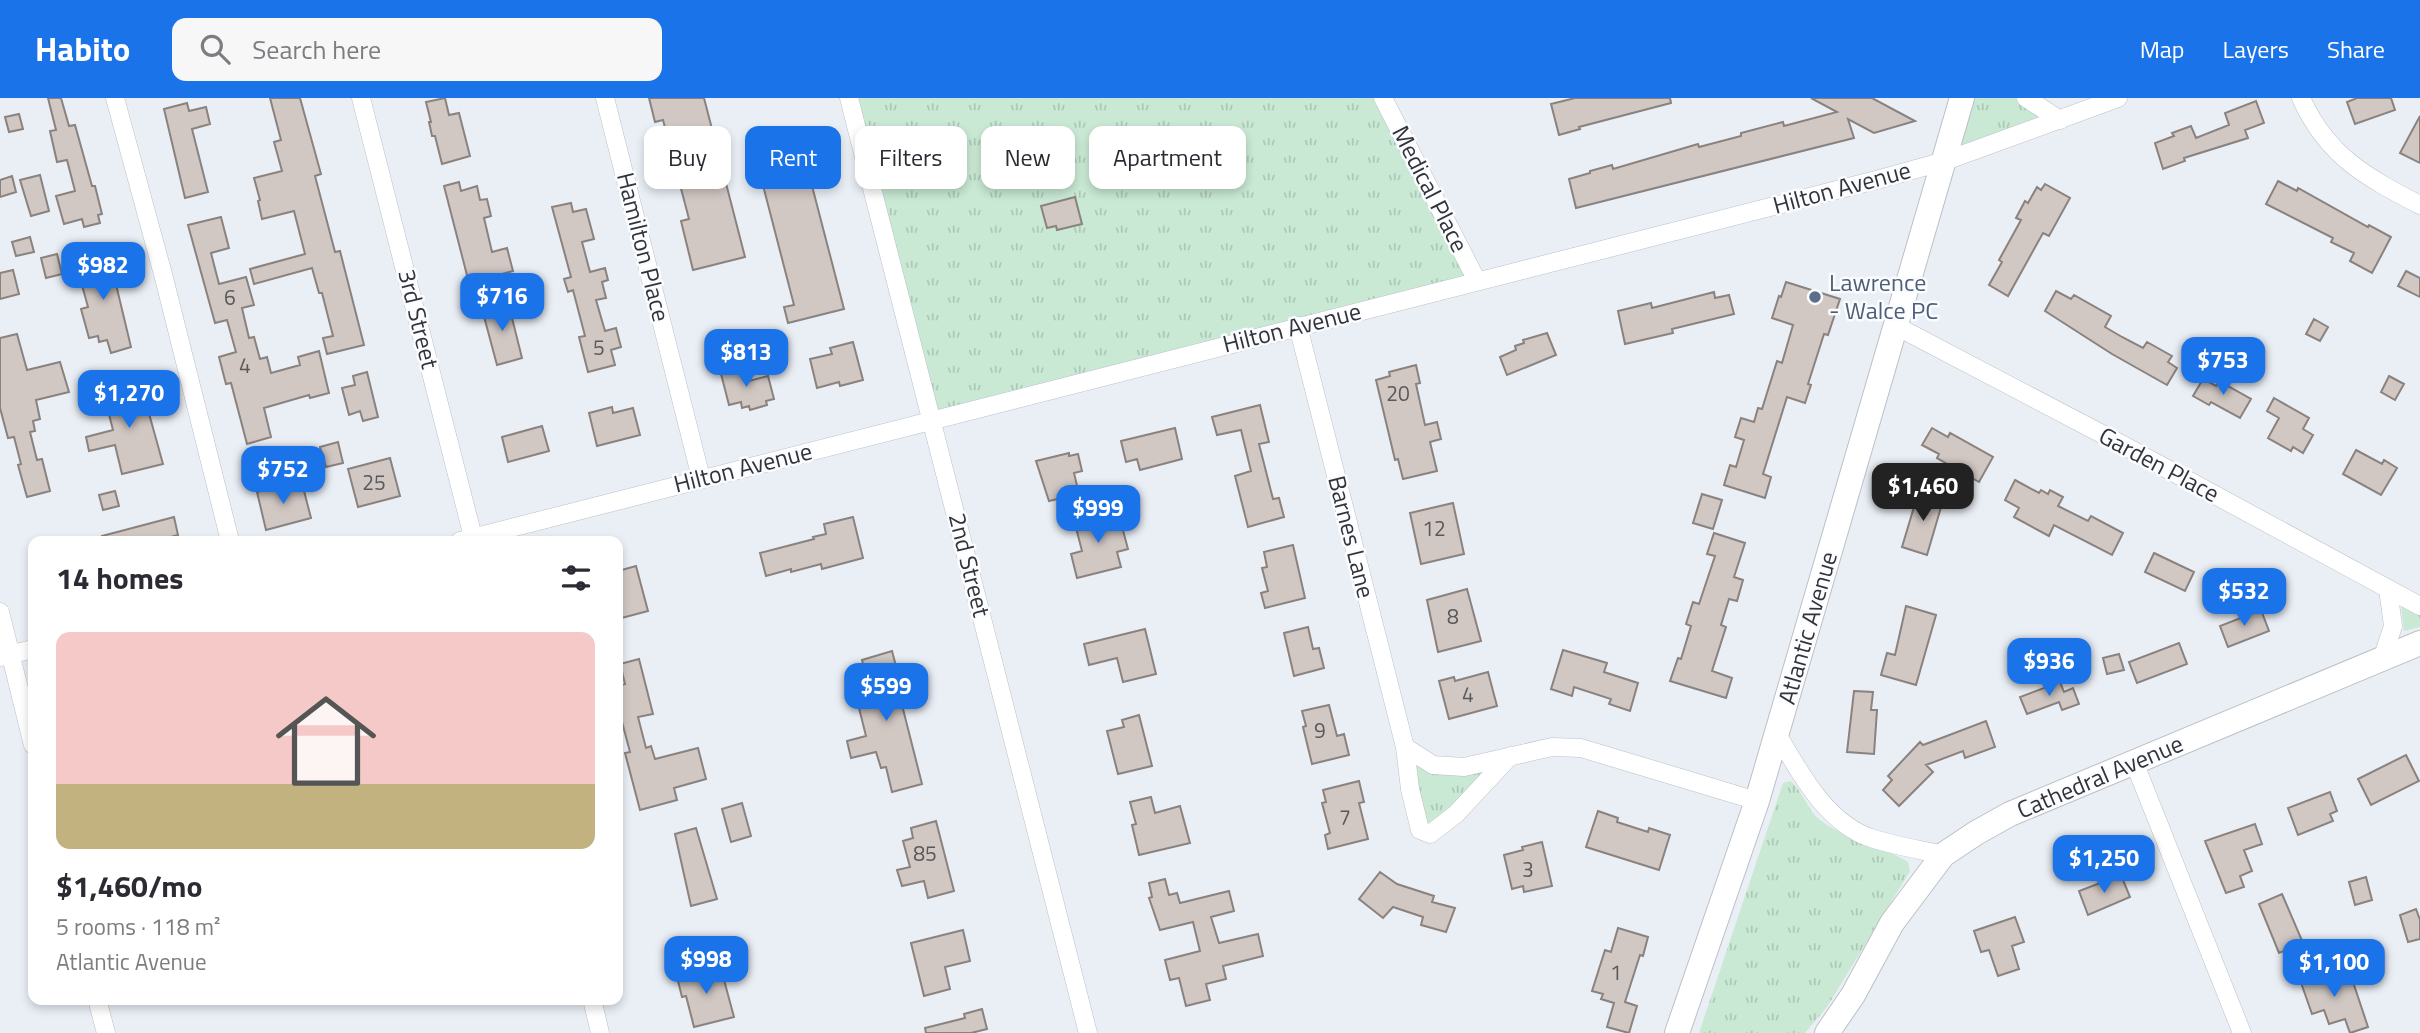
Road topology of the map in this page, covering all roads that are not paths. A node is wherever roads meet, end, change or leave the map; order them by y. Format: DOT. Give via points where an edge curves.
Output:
graph roads {
  1 [pos="114,98"];
  2 [pos="361,98"];
  3 [pos="605,98"];
  4 [pos="849,98"];
  5 [pos="1383,98"];
  6 [pos="1962,98"];
  7 [pos="2026,98"];
  8 [pos="2118,98"];
  9 [pos="2301,98"];
  10 [pos="2060,120"];
  11 [pos="1945,161"];
  12 [pos="2420,205"];
  13 [pos="1477,281"];
  14 [pos="1298,326"];
  15 [pos="1896,326"];
  16 [pos="932,420"];
  17 [pos="701,478"];
  18 [pos="229,536"];
  19 [pos="468,536"];
  20 [pos="484,536"];
  21 [pos="2388,589"];
  22 [pos="2420,606"];
  23 [pos="0,612"];
  24 [pos="2420,643"];
  25 [pos="28,650"];
  26 [pos="5,656"];
  27 [pos="2382,659"];
  28 [pos="28,729"];
  29 [pos="1777,734"];
  30 [pos="1405,747"];
  31 [pos="1510,756"];
  32 [pos="2134,762"];
  33 [pos="1757,801"];
  34 [pos="1943,855"];
  35 [pos="99,1005"];
  36 [pos="593,1005"];
  37 [pos="106,1033"];
  38 [pos="600,1033"];
  39 [pos="1088,1033"];
  40 [pos="1677,1033"];
  41 [pos="1827,1033"];
  42 [pos="2242,1033"];
  1 -- 18 [label="street"];
  2 -- 19 [label="street, 3rd Street"];
  3 -- 17 [label="street, Hamilton Place"];
  4 -- 16 [label="street, 2nd Street"];
  5 -- 13 [label="street, Medical Place"];
  6 -- 11 [label="street, Atlantic Avenue"];
  7 -- 10 [label="street"];
  8 -- 10 [label="street, Hilton Avenue"];
  9 -- 12 [label="street" via="2332,148 2386,188"];
  10 -- 11 [label="street, Hilton Avenue"];
  11 -- 13 [label="street, Hilton Avenue"];
  11 -- 15 [label="street, Atlantic Avenue"];
  13 -- 14 [label="street, Hilton Avenue"];
  14 -- 16 [label="street, Hilton Avenue"];
  14 -- 30 [label="street, Barnes Lane"];
  15 -- 21 [label="street, Garden Place"];
  15 -- 29 [label="street, Atlantic Avenue"];
  16 -- 17 [label="street, Hilton Avenue"];
  16 -- 39 [label="street, 2nd Street"];
  17 -- 20 [label="street, Hilton Avenue"];
  21 -- 22 [label="street, Garden Place"];
  21 -- 27 [label="street" via="2393,626"];
  23 -- 26 [label="street"];
  24 -- 27 [label="street, Cathedral Avenue"];
  25 -- 26 [label="street"];
  26 -- 28 [label="street"];
  27 -- 32 [label="street, Cathedral Avenue"];
  29 -- 33 [label="street, Atlantic Avenue"];
  29 -- 34 [label="street" via="1802,777 1833,814 1872,839"];
  30 -- 31 [label="street" via="1433,765 1464,767"];
  30 -- 31 [label="street, Barnes Lane" via="1420,830 1430,834 1441,829"];
  31 -- 33 [label="street" via="1552,747 1581,748"];
  32 -- 34 [label="street, Cathedral Avenue" via="2010,814"];
  32 -- 42 [label="street"];
  33 -- 40 [label="street, Atlantic Avenue"];
  34 -- 41 [label="street, Cathedral Avenue" via="1892,923"];
  35 -- 37 [label="street"];
  36 -- 38 [label="street"];
}
